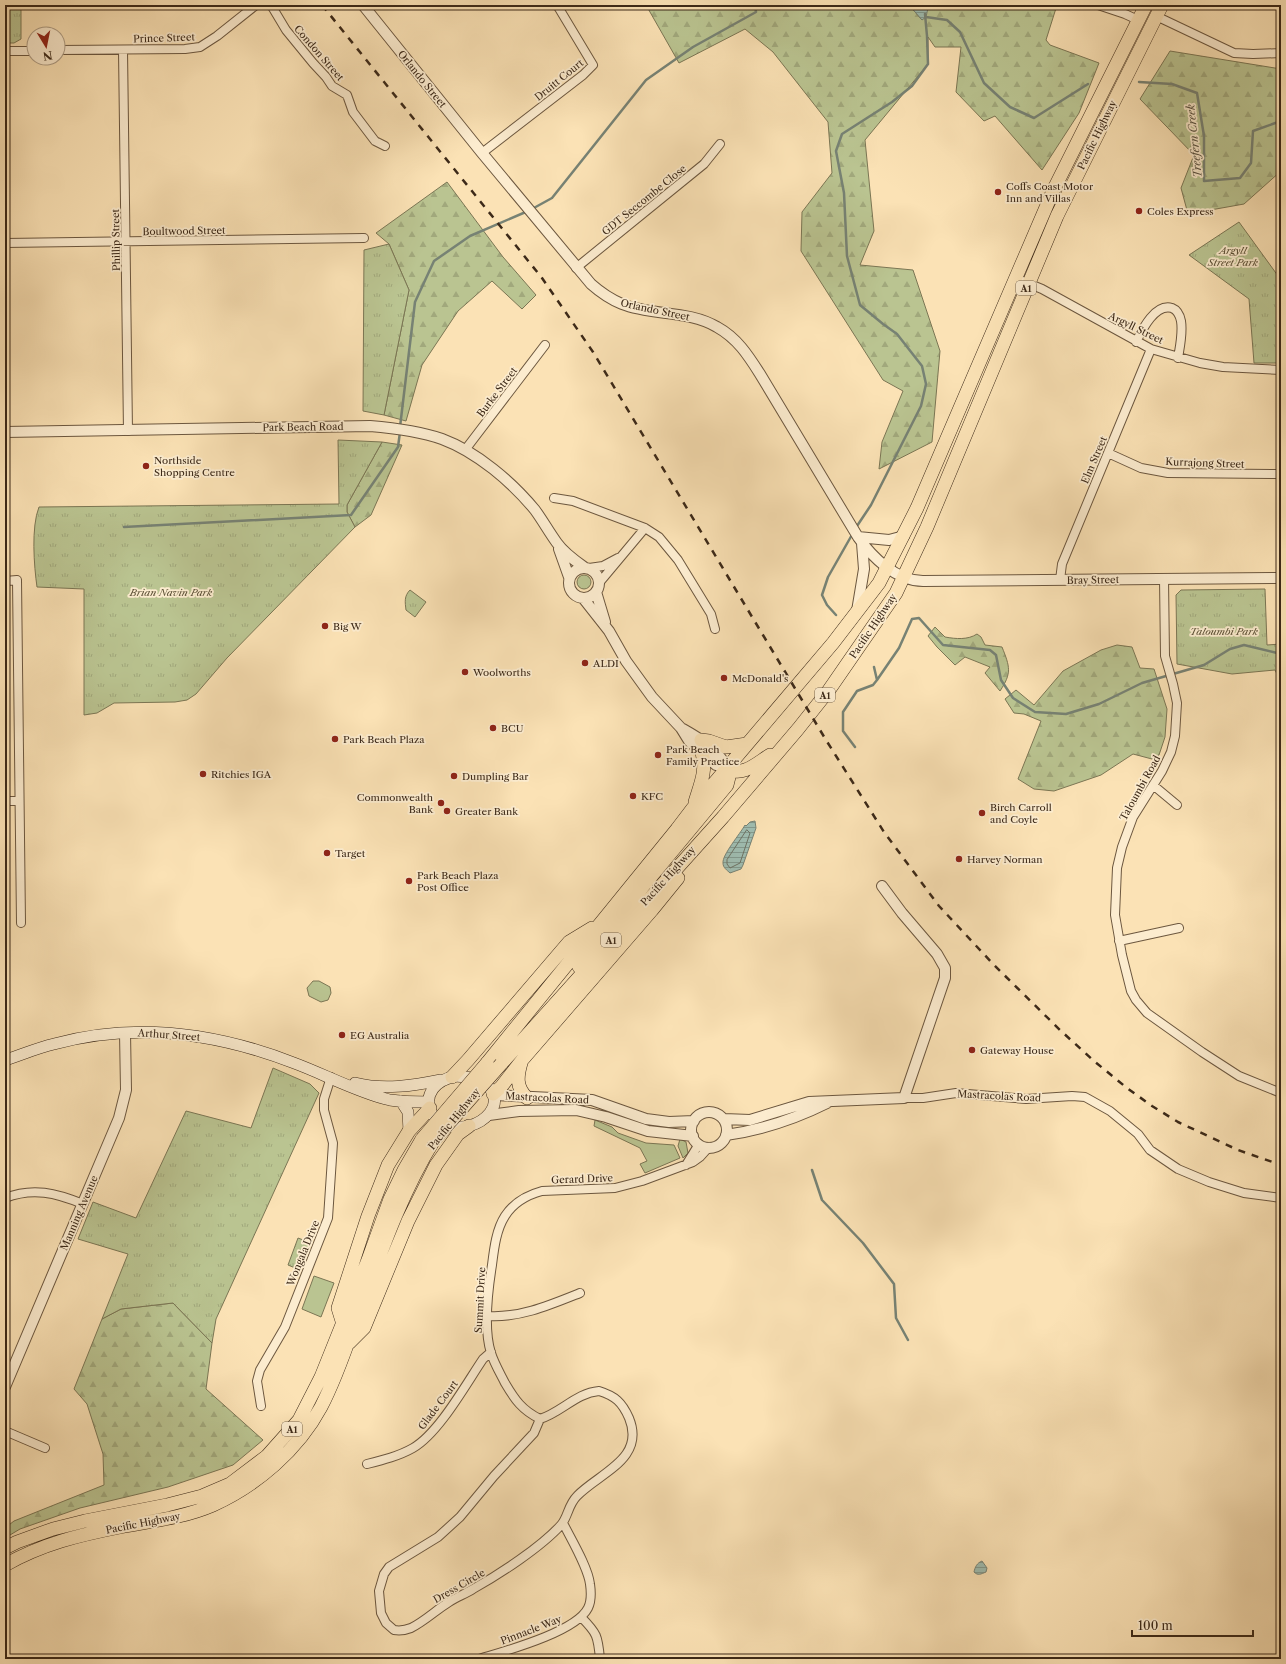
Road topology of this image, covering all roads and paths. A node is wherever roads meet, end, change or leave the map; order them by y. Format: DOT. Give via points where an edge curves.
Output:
graph roads {
  1 [pos="256,5"];
  2 [pos="271,5"];
  3 [pos="363,5"];
  4 [pos="557,5"];
  5 [pos="1098,5"];
  6 [pos="1146,5"];
  7 [pos="1159,11"];
  8 [pos="1138,20"];
  9 [pos="66,50"];
  10 [pos="123,50"];
  11 [pos="5,51"];
  12 [pos="26,51"];
  13 [pos="1281,53"];
  14 [pos="720,144"];
  15 [pos="385,146"];
  16 [pos="482,153"];
  17 [pos="364,238"];
  18 [pos="5,242"];
  19 [pos="126,242"];
  20 [pos="576,268"];
  21 [pos="1015,278"];
  22 [pos="1028,284"];
  23 [pos="1136,342"];
  24 [pos="545,345"];
  25 [pos="1151,349"];
  26 [pos="1178,358"];
  27 [pos="1281,370"];
  28 [pos="128,431"];
  29 [pos="5,432"];
  30 [pos="465,450"];
  31 [pos="1108,453"];
  32 [pos="1281,474"];
  33 [pos="554,498"];
  34 [pos="645,528"];
  35 [pos="904,536"];
  36 [pos="860,540"];
  37 [pos="558,544"];
  38 [pos="621,556"];
  39 [pos="887,566"];
  40 [pos="586,568"];
  41 [pos="569,577"];
  42 [pos="904,578"];
  43 [pos="1281,578"];
  44 [pos="1164,579"];
  45 [pos="1060,580"];
  46 [pos="5,581"];
  47 [pos="597,588"];
  48 [pos="583,598"];
  49 [pos="856,613"];
  50 [pos="715,629"];
  51 [pos="609,631"];
  52 [pos="748,744"];
  53 [pos="784,745"];
  54 [pos="702,747"];
  55 [pos="727,768"];
  56 [pos="1153,785"];
  57 [pos="5,801"];
  58 [pos="19,801"];
  59 [pos="1177,805"];
  60 [pos="693,808"];
  61 [pos="723,817"];
  62 [pos="882,886"];
  63 [pos="21,923"];
  64 [pos="600,924"];
  65 [pos="1179,928"];
  66 [pos="1119,941"];
  67 [pos="566,991"];
  68 [pos="125,1032"];
  69 [pos="522,1059"];
  70 [pos="5,1060"];
  71 [pos="331,1077"];
  72 [pos="448,1078"];
  73 [pos="1281,1092"];
  74 [pos="494,1094"];
  75 [pos="527,1098"];
  76 [pos="904,1098"];
  77 [pos="401,1101"];
  78 [pos="830,1101"];
  79 [pos="429,1105"];
  80 [pos="489,1115"];
  81 [pos="724,1119"];
  82 [pos="694,1121"];
  83 [pos="469,1126"];
  84 [pos="409,1131"];
  85 [pos="726,1135"];
  86 [pos="428,1140"];
  87 [pos="696,1140"];
  88 [pos="709,1147"];
  89 [pos="686,1165"];
  90 [pos="5,1198"];
  91 [pos="1281,1198"];
  92 [pos="83,1204"];
  93 [pos="497,1235"];
  94 [pos="580,1292"];
  95 [pos="488,1316"];
  96 [pos="342,1322"];
  97 [pos="347,1346"];
  98 [pos="491,1352"];
  99 [pos="5,1387"];
  100 [pos="261,1406"];
  101 [pos="540,1419"];
  102 [pos="5,1431"];
  103 [pos="45,1448"];
  104 [pos="367,1464"];
  105 [pos="563,1524"];
  106 [pos="5,1548"];
  107 [pos="5,1565"];
  108 [pos="581,1617"];
  109 [pos="479,1659"];
  110 [pos="600,1659"];
  1 -- 10 [label="street, Prince Street" via="200,47"];
  2 -- 15 [label="street, Condon Street" via="286,30 332,86 347,95 353,112 375,141"];
  3 -- 16 [label="street, Orlando Street"];
  4 -- 16 [label="street, Druitt Court" via="593,65"];
  5 -- 8 [label="street"];
  6 -- 8 [label="highway, Pacific Highway / A1"];
  7 -- 13 [label="street" via="1234,53"];
  7 -- 22 [label="highway, Pacific Highway / A1" via="1064,202"];
  8 -- 21 [label="highway, Pacific Highway / A1" via="1056,184"];
  9 -- 10 [label="street, Prince Street"];
  10 -- 19 [label="street, Phillip Street"];
  11 -- 12 [label="street"];
  14 -- 20 [label="street, GDT Seccombe Close" via="704,164"];
  16 -- 20 [label="street, Orlando Street"];
  17 -- 19 [label="street, Boultwood Street"];
  18 -- 19 [label="street, Boultwood Street"];
  19 -- 28 [label="street, Phillip Street"];
  20 -- 36 [label="street, Orlando Street" via="591,284 614,300 632,307 692,317 717,327 737,342 760,374 848,524"];
  21 -- 22 [label="street, Argyll Street"];
  21 -- 35 [label="highway, Pacific Highway / A1"];
  22 -- 23 [label="street, Argyll Street" via="1042,289"];
  22 -- 42 [label="highway, Pacific Highway / A1"];
  23 -- 25 [label="street, Argyll Street"];
  23 -- 26 [label="street" via="1153,315 1162,309 1173,308 1181,320"];
  24 -- 30 [label="street, Burke Street"];
  25 -- 26 [label="street, Argyll Street"];
  25 -- 31 [label="street, Elm Street"];
  26 -- 27 [label="street, Argyll Street" via="1223,367"];
  28 -- 29 [label="street, Park Beach Road"];
  28 -- 30 [label="street, Park Beach Road" via="391,427 442,439"];
  30 -- 37 [label="street, Park Beach Road" via="520,492"];
  31 -- 32 [label="street, Kurrajong Street" via="1141,468 1168,473"];
  31 -- 45 [label="street, Elm Street" via="1062,564"];
  33 -- 34 [label="street" via="573,501"];
  34 -- 38 [label="street"];
  34 -- 50 [label="street" via="659,537 678,560 711,614"];
  35 -- 36 [label="street" via="888,540"];
  35 -- 39 [label="highway, Pacific Highway / A1"];
  36 -- 39 [label="street, Orlando Street"];
  36 -- 49 [label="street" via="864,569"];
  37 -- 40 [label="street, Park Beach Road" via="571,558"];
  37 -- 41 [label="street, Park Beach Road"];
  38 -- 40 [label="street" via="603,566"];
  38 -- 47 [label="street"];
  39 -- 42 [label="street, Orlando Street"];
  39 -- 49 [label="highway, Pacific Highway / A1" via="879,583"];
  40 -- 41 [label="street" via="575,570"];
  40 -- 47 [label="street" via="596,574"];
  41 -- 48 [label="street" via="570,591"];
  42 -- 45 [label="street, Bray Street" via="920,581"];
  42 -- 53 [label="highway, Pacific Highway / A1" via="829,690"];
  43 -- 44 [label="street, Bray Street"];
  44 -- 45 [label="street, Bray Street"];
  44 -- 56 [label="street, Taloumbi Road" via="1165,656 1177,703 1175,736 1171,752"];
  46 -- 58 [label="street" via="17,580"];
  47 -- 48 [label="street" via="592,596"];
  47 -- 51 [label="street"];
  48 -- 51 [label="street"];
  49 -- 52 [label="highway, Pacific Highway / A1"];
  51 -- 54 [label="street" via="626,661 652,697"];
  52 -- 54 [label="highway" via="726,747 709,741"];
  52 -- 55 [label="highway, Pacific Highway / A1"];
  53 -- 55 [label="highway" via="748,769 735,772"];
  53 -- 61 [label="highway, Pacific Highway / A1"];
  54 -- 55 [label="street" via="716,765"];
  54 -- 60 [label="highway" via="704,772"];
  55 -- 60 [label="highway, Pacific Highway / A1"];
  55 -- 67 [label="highway" via="727,785 586,955"];
  56 -- 59 [label="street"];
  56 -- 66 [label="street, Taloumbi Road" via="1133,817 1117,868 1115,915"];
  57 -- 58 [label="street"];
  58 -- 63 [label="street"];
  60 -- 64 [label="highway, Pacific Highway / A1"];
  61 -- 67 [label="highway, Pacific Highway / A1"];
  61 -- 69 [label="highway" via="652,910"];
  62 -- 76 [label="street" via="937,954 945,968 945,978"];
  64 -- 72 [label="highway" via="569,942 468,1060"];
  64 -- 86 [label="highway, Pacific Highway / A1, bridge" via="486,1063"];
  65 -- 66 [label="street"];
  66 -- 73 [label="street, Taloumbi Road" via="1132,991 1147,1013 1239,1076"];
  67 -- 86 [label="highway, Pacific Highway / A1, bridge"];
  68 -- 70 [label="main road, Arthur Street" via="53,1044"];
  68 -- 71 [label="main road, Arthur Street" via="174,1033 233,1043"];
  68 -- 92 [label="street, Manning Avenue" via="127,1079 124,1100"];
  69 -- 74 [label="highway"];
  69 -- 75 [label="highway" via="517,1074 518,1083 520,1091"];
  71 -- 72 [label="main road, Arthur Street" via="383,1087 414,1085"];
  71 -- 77 [label="main road, Arthur Street" via="372,1095"];
  71 -- 100 [label="street, Wongala Drive" via="324,1099 324,1110 333,1143 328,1218 284,1327 260,1370 257,1381"];
  72 -- 74 [label="main road" via="466,1077 483,1081"];
  72 -- 79 [label="main road" via="437,1083 432,1089"];
  74 -- 75 [label="street, Mastracolas Road"];
  74 -- 80 [label="main road"];
  75 -- 82 [label="street, Mastracolas Road" via="592,1100 646,1119 669,1122"];
  76 -- 78 [label="street, Mastracolas Road"];
  76 -- 91 [label="street, Mastracolas Road" via="956,1093 1026,1099 1085,1097 1110,1111 1138,1134 1150,1150 1178,1169 1244,1193"];
  77 -- 79 [label="main road, Arthur Street"];
  77 -- 84 [label="main road" via="408,1112"];
  78 -- 81 [label="street, Mastracolas Road" via="809,1102 750,1120"];
  78 -- 85 [label="street, Mastracolas Road" via="811,1111 759,1130"];
  79 -- 83 [label="main road" via="436,1120 443,1125"];
  79 -- 84 [label="highway"];
  80 -- 83 [label="main road"];
  80 -- 87 [label="street, Mastracolas Road" via="519,1110 576,1110 648,1131"];
  81 -- 82 [label="street" via="717,1113 707,1112"];
  81 -- 85 [label="street"];
  82 -- 87 [label="street" via="692,1126"];
  83 -- 97 [label="highway" via="458,1134 436,1165 408,1221 364,1328"];
  84 -- 96 [label="highway" via="388,1165 368,1216 338,1308"];
  85 -- 88 [label="street" via="720,1144"];
  86 -- 96 [label="highway, Pacific Highway / A1" via="404,1170 390,1199"];
  86 -- 97 [label="highway, Pacific Highway / A1"];
  87 -- 88 [label="street"];
  87 -- 89 [label="street"];
  88 -- 89 [label="street, Gerard Drive" via="700,1157"];
  89 -- 93 [label="street, Gerard Drive" via="615,1188 552,1190 531,1194 512,1207"];
  90 -- 92 [label="street" via="20,1193 44,1192"];
  92 -- 99 [label="street, Manning Avenue"];
  93 -- 95 [label="street, Summit Drive"];
  94 -- 95 [label="street" via="526,1312"];
  95 -- 98 [label="street, Summit Drive"];
  96 -- 106 [label="highway, Pacific Highway / A1" via="321,1377 299,1420 267,1456 230,1484 202,1496 167,1505 53,1529"];
  97 -- 107 [label="highway, Pacific Highway / A1" via="321,1408 308,1428 289,1451 243,1489 212,1505 177,1517 63,1539 24,1554"];
  98 -- 101 [label="street, Summit Drive" via="512,1395 524,1410"];
  98 -- 104 [label="street, Glade Court" via="483,1358 444,1416 421,1442 400,1454"];
  101 -- 105 [label="street" via="558,1412 578,1396 599,1391 619,1400 630,1421 633,1437 629,1450 622,1460 571,1502"];
  101 -- 105 [label="street, Dress Circle" via="534,1432 460,1517 438,1537 389,1567 379,1591 383,1619 394,1630 412,1627 440,1607 504,1570"];
  102 -- 103 [label="street"];
  105 -- 108 [label="street, Pinnacle Way" via="590,1583 588,1608"];
  108 -- 109 [label="street, Pinnacle Way" via="568,1627 542,1638"];
  108 -- 110 [label="street" via="597,1636"];
}
